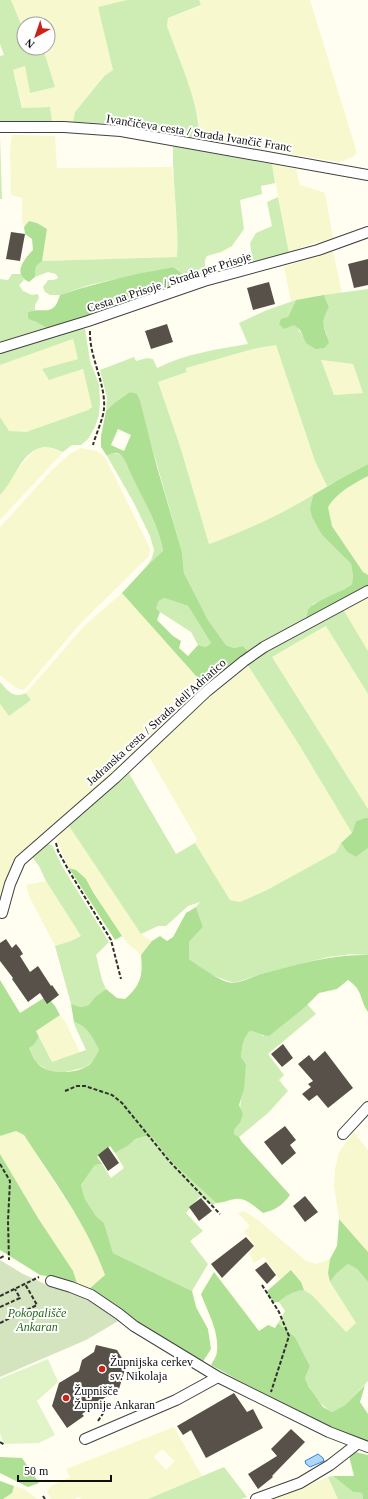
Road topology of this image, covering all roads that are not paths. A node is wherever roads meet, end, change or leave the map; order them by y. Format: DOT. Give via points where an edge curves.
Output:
graph roads {
  1 [pos="0,127"];
  2 [pos="368,175"];
  3 [pos="368,232"];
  4 [pos="0,348"];
  5 [pos="368,591"];
  6 [pos="2,913"];
  7 [pos="368,1107"];
  8 [pos="343,1134"];
  9 [pos="51,1281"];
  10 [pos="218,1377"];
  11 [pos="85,1440"];
  12 [pos="357,1444"];
  13 [pos="368,1447"];
  14 [pos="256,1499"];
  1 -- 2 [label="street, Ivančičeva cesta / Strada Ivančič Franc" via="64,127 121,132"];
  3 -- 4 [label="street, Cesta na Prisoje / Strada per Prisoje" via="318,250 204,281"];
  5 -- 6 [label="street, Jadranska cesta / Strada dell'Adriatico" via="264,647 207,691 115,778 20,861"];
  7 -- 8 [label="street"];
  9 -- 10 [label="street" via="91,1294 134,1326"];
  10 -- 11 [label="street" via="176,1400"];
  10 -- 12 [label="street"];
  12 -- 13 [label="street"];
  12 -- 14 [label="street" via="330,1465 300,1483"];
}
